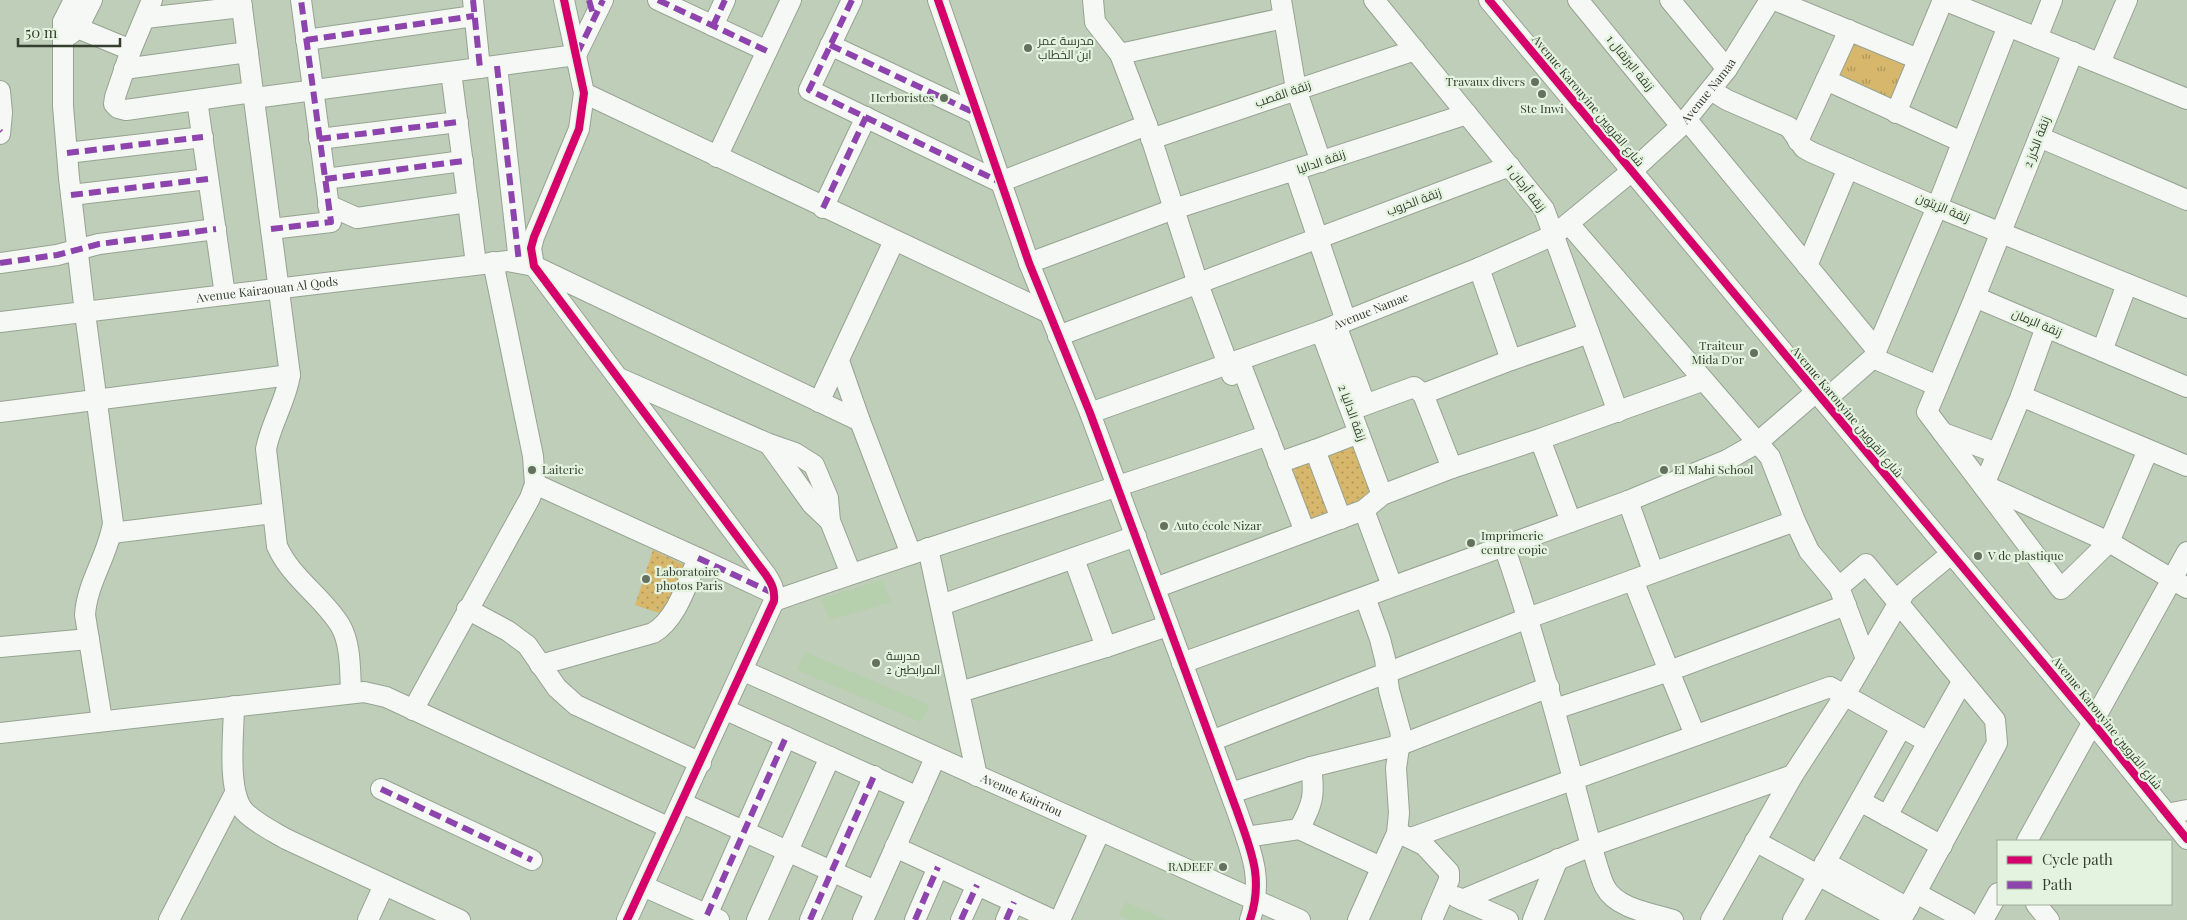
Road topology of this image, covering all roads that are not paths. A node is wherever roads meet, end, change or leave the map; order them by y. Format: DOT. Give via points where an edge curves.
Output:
graph roads {
  1 [pos="301,0"];
  2 [pos="564,0"];
  3 [pos="603,0"];
  4 [pos="658,0"];
  5 [pos="724,0"];
  6 [pos="791,0"];
  7 [pos="852,0"];
  8 [pos="1093,0"];
  9 [pos="1374,0"];
  10 [pos="1489,0"];
  11 [pos="1578,0"];
  12 [pos="1770,0"];
  13 [pos="1775,0"];
  14 [pos="1944,0"];
  15 [pos="2052,0"];
  16 [pos="2127,0"];
  17 [pos="937,1"];
  18 [pos="1674,2"];
  19 [pos="242,4"];
  20 [pos="1970,5"];
  21 [pos="474,8"];
  22 [pos="76,9"];
  23 [pos="148,9"];
  24 [pos="592,9"];
  25 [pos="1283,9"];
  26 [pos="712,26"];
  27 [pos="2008,26"];
  28 [pos="1848,30"];
  29 [pos="2036,38"];
  30 [pos="306,40"];
  31 [pos="830,45"];
  32 [pos="1415,50"];
  33 [pos="767,51"];
  34 [pos="248,52"];
  35 [pos="2073,52"];
  36 [pos="1120,54"];
  37 [pos="576,55"];
  38 [pos="1918,59"];
  39 [pos="127,60"];
  40 [pos="2100,63"];
  41 [pos="489,67"];
  42 [pos="1727,69"];
  43 [pos="451,72"];
  44 [pos="1826,80"];
  45 [pos="312,90"];
  46 [pos="1296,90"];
  47 [pos="1711,90"];
  48 [pos="0,91"];
  49 [pos="584,93"];
  50 [pos="254,95"];
  51 [pos="2187,99"];
  52 [pos="197,100"];
  53 [pos="1896,113"];
  54 [pos="977,114"];
  55 [pos="1468,114"];
  56 [pos="866,116"];
  57 [pos="458,122"];
  58 [pos="1684,123"];
  59 [pos="0,132"];
  60 [pos="1149,132"];
  61 [pos="202,137"];
  62 [pos="2039,137"];
  63 [pos="319,138"];
  64 [pos="1798,141"];
  65 [pos="1962,142"];
  66 [pos="67,153"];
  67 [pos="717,157"];
  68 [pos="462,161"];
  69 [pos="1321,162"];
  70 [pos="1510,166"];
  71 [pos="1848,168"];
  72 [pos="1295,171"];
  73 [pos="1632,172"];
  74 [pos="208,179"];
  75 [pos="325,179"];
  76 [pos="1000,182"];
  77 [pos="71,195"];
  78 [pos="2187,200"];
  79 [pos="468,202"];
  80 [pos="328,205"];
  81 [pos="1937,207"];
  82 [pos="823,208"];
  83 [pos="1174,209"];
  84 [pos="216,229"];
  85 [pos="271,229"];
  86 [pos="1561,230"];
  87 [pos="2002,233"];
  88 [pos="1318,237"];
  89 [pos="894,241"];
  90 [pos="78,250"];
  91 [pos="0,263"];
  92 [pos="485,263"];
  93 [pos="1029,263"];
  94 [pos="527,264"];
  95 [pos="1807,266"];
  96 [pos="1479,268"];
  97 [pos="1198,284"];
  98 [pos="2127,284"];
  99 [pos="279,289"];
  100 [pos="225,296"];
  101 [pos="1975,297"];
  102 [pos="2187,308"];
  103 [pos="85,313"];
  104 [pos="1049,314"];
  105 [pos="0,322"];
  106 [pos="1334,325"];
  107 [pos="2046,327"];
  108 [pos="1589,333"];
  109 [pos="1058,336"];
  110 [pos="2102,351"];
  111 [pos="1874,354"];
  112 [pos="1512,360"];
  113 [pos="839,361"];
  114 [pos="1234,362"];
  115 [pos="290,375"];
  116 [pos="618,378"];
  117 [pos="1702,381"];
  118 [pos="1938,386"];
  119 [pos="2187,387"];
  120 [pos="1423,394"];
  121 [pos="2021,396"];
  122 [pos="1820,397"];
  123 [pos="97,399"];
  124 [pos="819,402"];
  125 [pos="1358,407"];
  126 [pos="0,412"];
  127 [pos="1618,412"];
  128 [pos="1090,413"];
  129 [pos="860,421"];
  130 [pos="1359,433"];
  131 [pos="1943,433"];
  132 [pos="1262,437"];
  133 [pos="1540,439"];
  134 [pos="1757,443"];
  135 [pos="1315,450"];
  136 [pos="2148,450"];
  137 [pos="1997,453"];
  138 [pos="1278,462"];
  139 [pos="2187,466"];
  140 [pos="1452,468"];
  141 [pos="534,484"];
  142 [pos="1984,485"];
  143 [pos="1117,487"];
  144 [pos="1382,495"];
  145 [pos="1628,501"];
  146 [pos="1364,510"];
  147 [pos="273,513"];
  148 [pos="1342,519"];
  149 [pos="1795,521"];
  150 [pos="1571,522"];
  151 [pos="1305,532"];
  152 [pos="112,533"];
  153 [pos="1136,536"];
  154 [pos="2109,542"];
  155 [pos="1504,546"];
  156 [pos="920,551"];
  157 [pos="2187,552"];
  158 [pos="1951,554"];
  159 [pos="698,558"];
  160 [pos="1074,559"];
  161 [pos="1653,571"];
  162 [pos="851,574"];
  163 [pos="1633,580"];
  164 [pos="2179,583"];
  165 [pos="1392,586"];
  166 [pos="1839,587"];
  167 [pos="1155,588"];
  168 [pos="1365,597"];
  169 [pos="775,598"];
  170 [pos="1898,602"];
  171 [pos="940,605"];
  172 [pos="1846,605"];
  173 [pos="466,609"];
  174 [pos="1528,618"];
  175 [pos="1168,626"];
  176 [pos="89,639"];
  177 [pos="0,647"];
  178 [pos="1106,647"];
  179 [pos="1866,659"];
  180 [pos="1182,663"];
  181 [pos="540,665"];
  182 [pos="1669,670"];
  183 [pos="744,671"];
  184 [pos="1386,674"];
  185 [pos="1962,682"];
  186 [pos="1549,687"];
  187 [pos="352,692"];
  188 [pos="960,692"];
  189 [pos="1845,695"];
  190 [pos="234,706"];
  191 [pos="1555,709"];
  192 [pos="412,710"];
  193 [pos="726,710"];
  194 [pos="102,720"];
  195 [pos="2094,723"];
  196 [pos="1901,728"];
  197 [pos="0,732"];
  198 [pos="1695,735"];
  199 [pos="786,737"];
  200 [pos="1211,741"];
  201 [pos="1928,742"];
  202 [pos="1400,745"];
  203 [pos="830,757"];
  204 [pos="935,758"];
  205 [pos="701,763"];
  206 [pos="1311,767"];
  207 [pos="1793,775"];
  208 [pos="874,776"];
  209 [pos="977,776"];
  210 [pos="1573,779"];
  211 [pos="381,789"];
  212 [pos="235,793"];
  213 [pos="1230,793"];
  214 [pos="918,797"];
  215 [pos="1860,802"];
  216 [pos="682,803"];
  217 [pos="2187,810"];
  218 [pos="2166,814"];
  219 [pos="1887,816"];
  220 [pos="670,828"];
  221 [pos="1299,829"];
  222 [pos="744,831"];
  223 [pos="1100,831"];
  224 [pos="1404,835"];
  225 [pos="1246,838"];
  226 [pos="2187,839"];
  227 [pos="2029,840"];
  228 [pos="1755,841"];
  229 [pos="1591,846"];
  230 [pos="1942,846"];
  231 [pos="895,847"];
  232 [pos="787,852"];
  233 [pos="532,860"];
  234 [pos="1558,860"];
  235 [pos="938,867"];
  236 [pos="1381,867"];
  237 [pos="1822,868"];
  238 [pos="832,871"];
  239 [pos="384,885"];
  240 [pos="977,885"];
  241 [pos="644,886"];
  242 [pos="875,891"];
  243 [pos="1997,895"];
  244 [pos="1453,896"];
  245 [pos="1256,901"];
  246 [pos="1912,901"];
  247 [pos="2037,905"];
  248 [pos="1010,911"];
  249 [pos="707,917"];
  250 [pos="169,920"];
  251 [pos="368,920"];
  252 [pos="460,920"];
  253 [pos="627,920"];
  254 [pos="757,920"];
  255 [pos="810,920"];
  256 [pos="863,920"];
  257 [pos="915,920"];
  258 [pos="961,920"];
  259 [pos="1053,920"];
  260 [pos="1060,920"];
  261 [pos="1250,920"];
  262 [pos="1300,920"];
  263 [pos="1358,920"];
  264 [pos="1432,920"];
  265 [pos="1508,920"];
  266 [pos="1532,920"];
  267 [pos="1673,920"];
  268 [pos="1712,920"];
  269 [pos="1793,920"];
  270 [pos="1966,920"];
  271 [pos="1983,920"];
  272 [pos="2049,920"];
  1 -- 30 [label="street"];
  2 -- 37 [label="street"];
  3 -- 24 [label="street"];
  4 -- 26 [label="street"];
  5 -- 26 [label="street"];
  6 -- 33 [label="street"];
  7 -- 31 [label="street"];
  8 -- 36 [label="street" via="1095,22"];
  9 -- 32 [label="street, زنقة أرجان 1"];
  10 -- 73 [label="street, Avenue Karouyine شارع القرويين"];
  11 -- 58 [label="street, زنقة البرتقال 1"];
  12 -- 42 [label="street, Avenue Namaa"];
  13 -- 28 [label="street"];
  14 -- 20 [label="street"];
  14 -- 38 [label="street"];
  15 -- 29 [label="street"];
  16 -- 40 [label="street"];
  17 -- 54 [label="street"];
  18 -- 42 [label="street"];
  19 -- 23 [label="street"];
  19 -- 34 [label="street"];
  20 -- 27 [label="street"];
  21 -- 30 [label="street"];
  21 -- 41 [label="street"];
  22 -- 39 [label="street"];
  22 -- 66 [label="street" via="62,42"];
  23 -- 39 [label="street"];
  24 -- 37 [label="street"];
  25 -- 36 [label="street"];
  25 -- 46 [label="street"];
  26 -- 33 [label="street"];
  27 -- 29 [label="street"];
  27 -- 65 [label="street"];
  28 -- 38 [label="street"];
  28 -- 44 [label="street"];
  29 -- 35 [label="street"];
  30 -- 45 [label="street"];
  31 -- 54 [label="street"];
  31 -- 56 [label="street" via="809,90"];
  32 -- 46 [label="street, زنقة القصب"];
  32 -- 55 [label="street, زنقة أرجان 1"];
  33 -- 67 [label="street"];
  34 -- 39 [label="street"];
  34 -- 50 [label="street"];
  35 -- 40 [label="street"];
  35 -- 62 [label="street, زنقة الكرز 2"];
  36 -- 60 [label="street"];
  37 -- 41 [label="street"];
  37 -- 49 [label="street"];
  38 -- 53 [label="street"];
  39 -- 52 [label="street" via="115,97 114,104 118,108 126,110"];
  40 -- 51 [label="street"];
  41 -- 43 [label="street"];
  41 -- 94 [label="street"];
  42 -- 47 [label="street, Avenue Namaa"];
  43 -- 45 [label="street"];
  43 -- 57 [label="street"];
  44 -- 53 [label="street"];
  44 -- 64 [label="street"];
  45 -- 50 [label="street"];
  45 -- 63 [label="street"];
  46 -- 60 [label="street, زنقة القصب"];
  46 -- 69 [label="street"];
  47 -- 58 [label="street, Avenue Namaa"];
  47 -- 64 [label="street, زنقة الزيتون" via="1789,127"];
  48 -- 59 [label="street"];
  49 -- 67 [label="street"];
  49 -- 94 [label="street" via="579,129 534,237"];
  50 -- 52 [label="street"];
  50 -- 85 [label="street"];
  52 -- 61 [label="street"];
  53 -- 65 [label="street"];
  54 -- 76 [label="street"];
  55 -- 69 [label="street, زنقة الداليا"];
  55 -- 70 [label="street, زنقة أرجان 1"];
  56 -- 76 [label="street"];
  56 -- 82 [label="street"];
  57 -- 63 [label="street"];
  57 -- 68 [label="street"];
  58 -- 73 [label="street, Avenue Namaa"];
  58 -- 95 [label="street, زنقة البرتقال 1"];
  60 -- 76 [label="street, زنقة القصب"];
  60 -- 83 [label="street"];
  61 -- 66 [label="street"];
  61 -- 74 [label="street"];
  62 -- 78 [label="street"];
  62 -- 87 [label="street, زنقة الكرز 2"];
  63 -- 75 [label="street"];
  64 -- 71 [label="street, زنقة الزيتون" via="1811,152"];
  65 -- 81 [label="street"];
  66 -- 77 [label="street"];
  67 -- 82 [label="street"];
  68 -- 75 [label="street"];
  68 -- 79 [label="street"];
  69 -- 72 [label="street, زنقة الداليا"];
  70 -- 86 [label="street, زنقة أرجان 1"];
  70 -- 88 [label="street, زنقة الخروب"];
  71 -- 81 [label="street, زنقة الزيتون"];
  71 -- 95 [label="street"];
  72 -- 83 [label="street, زنقة الداليا"];
  72 -- 88 [label="street, زنقة الداليا 2"];
  73 -- 86 [label="street, Avenue Namae"];
  73 -- 122 [label="street, Avenue Karouyine شارع القرويين"];
  74 -- 77 [label="street"];
  74 -- 84 [label="street"];
  75 -- 80 [label="street"];
  76 -- 93 [label="street"];
  77 -- 90 [label="street"];
  79 -- 80 [label="street" via="357,218"];
  79 -- 92 [label="street"];
  80 -- 85 [label="street" via="331,222"];
  81 -- 87 [label="street, زنقة الزيتون"];
  81 -- 111 [label="street"];
  82 -- 89 [label="street"];
  83 -- 93 [label="street, زنقة الداليا"];
  83 -- 97 [label="street"];
  84 -- 90 [label="street" via="99,244"];
  84 -- 100 [label="street"];
  85 -- 99 [label="street"];
  86 -- 96 [label="street, Avenue Namae"];
  86 -- 108 [label="street, زنقة أرجان 1"];
  86 -- 117 [label="street"];
  87 -- 98 [label="street, زنقة الزيتون"];
  87 -- 101 [label="street, زنقة الكرز 2"];
  88 -- 97 [label="street, زنقة الخروب"];
  88 -- 106 [label="street, زنقة الداليا 2"];
  89 -- 104 [label="street"];
  89 -- 113 [label="street"];
  90 -- 91 [label="street"];
  90 -- 103 [label="street"];
  92 -- 94 [label="street, Avenue Kairaouan Al Qods"];
  92 -- 99 [label="street, Avenue Kairaouan Al Qods"];
  92 -- 141 [label="street" via="533,456"];
  93 -- 104 [label="street"];
  94 -- 116 [label="street"];
  94 -- 124 [label="street"];
  95 -- 111 [label="street, زنقة البرتقال 1"];
  96 -- 106 [label="street, Avenue Namae"];
  96 -- 112 [label="street"];
  97 -- 109 [label="street, زنقة الخروب"];
  97 -- 114 [label="street"];
  98 -- 102 [label="street, زنقة الزيتون"];
  98 -- 110 [label="street"];
  99 -- 100 [label="street, Avenue Kairaouan Al Qods"];
  99 -- 115 [label="street"];
  100 -- 103 [label="street, Avenue Kairaouan Al Qods"];
  101 -- 107 [label="street, زنقة الرمان"];
  101 -- 118 [label="street"];
  103 -- 105 [label="street, Avenue Kairaouan Al Qods"];
  103 -- 123 [label="street"];
  104 -- 109 [label="street"];
  106 -- 114 [label="street, Avenue Namae"];
  106 -- 125 [label="street, زنقة الداليا 2"];
  107 -- 110 [label="street, زنقة الرمان"];
  107 -- 121 [label="street"];
  108 -- 112 [label="street"];
  108 -- 127 [label="street, زنقة أرجان 1"];
  109 -- 128 [label="street"];
  110 -- 119 [label="street, زنقة الرمان"];
  111 -- 118 [label="street"];
  111 -- 122 [label="street"];
  112 -- 120 [label="street"];
  113 -- 124 [label="street"];
  113 -- 129 [label="street"];
  114 -- 128 [label="street, Avenue Namae"];
  114 -- 132 [label="street"];
  115 -- 123 [label="street"];
  115 -- 147 [label="street" via="286,397 266,449"];
  116 -- 162 [label="street" via="768,444 812,504 830,521"];
  116 -- 169 [label="street" via="766,575"];
  117 -- 127 [label="street"];
  117 -- 134 [label="street"];
  118 -- 131 [label="street" via="1927,412"];
  120 -- 125 [label="street" via="1414,387"];
  120 -- 140 [label="street"];
  121 -- 136 [label="street"];
  121 -- 137 [label="street"];
  122 -- 134 [label="street"];
  122 -- 158 [label="street, Avenue Karouyine شارع القرويين"];
  123 -- 126 [label="street"];
  123 -- 152 [label="street" via="114,523"];
  124 -- 129 [label="street"];
  125 -- 130 [label="street, زنقة الداليا 2"];
  127 -- 133 [label="street"];
  128 -- 143 [label="street"];
  129 -- 156 [label="street"];
  130 -- 135 [label="street"];
  130 -- 144 [label="street, زنقة الداليا 2"];
  131 -- 137 [label="street"];
  131 -- 142 [label="street"];
  132 -- 138 [label="street"];
  132 -- 143 [label="street"];
  133 -- 140 [label="street"];
  133 -- 150 [label="street"];
  134 -- 145 [label="street" via="1734,457"];
  134 -- 149 [label="street" via="1770,457"];
  135 -- 138 [label="street"];
  135 -- 148 [label="street"];
  136 -- 139 [label="street"];
  136 -- 154 [label="street"];
  137 -- 142 [label="street"];
  138 -- 151 [label="street"];
  140 -- 144 [label="street"];
  141 -- 159 [label="street"];
  141 -- 173 [label="street" via="530,498"];
  142 -- 154 [label="street"];
  142 -- 154 [label="street" via="2061,589"];
  143 -- 153 [label="street"];
  143 -- 156 [label="street"];
  144 -- 146 [label="street"];
  145 -- 150 [label="street"];
  145 -- 161 [label="street"];
  146 -- 148 [label="street"];
  146 -- 165 [label="street"];
  147 -- 152 [label="street"];
  147 -- 187 [label="street" via="283,558 340,626 346,639"];
  148 -- 151 [label="street"];
  149 -- 161 [label="street"];
  149 -- 166 [label="street" via="1809,551"];
  150 -- 155 [label="street"];
  151 -- 167 [label="street"];
  152 -- 176 [label="street" via="86,602"];
  153 -- 160 [label="street"];
  153 -- 167 [label="street"];
  154 -- 164 [label="street"];
  155 -- 165 [label="street"];
  155 -- 174 [label="street"];
  156 -- 162 [label="street"];
  156 -- 171 [label="street"];
  157 -- 164 [label="street"];
  158 -- 170 [label="street" via="1904,592"];
  158 -- 195 [label="street, Avenue Karouyine شارع القرويين"];
  159 -- 169 [label="street"];
  159 -- 181 [label="street" via="663,628"];
  160 -- 171 [label="street"];
  160 -- 178 [label="street"];
  161 -- 163 [label="street"];
  162 -- 169 [label="street"];
  163 -- 174 [label="street"];
  163 -- 182 [label="street"];
  164 -- 195 [label="street"];
  165 -- 168 [label="street"];
  166 -- 170 [label="street" via="1866,564"];
  166 -- 172 [label="street"];
  167 -- 175 [label="street"];
  168 -- 180 [label="street"];
  168 -- 184 [label="street" via="1380,639"];
  169 -- 183 [label="street"];
  170 -- 179 [label="street"];
  170 -- 185 [label="street"];
  171 -- 188 [label="street"];
  172 -- 179 [label="street"];
  172 -- 182 [label="street"];
  173 -- 181 [label="street" via="527,645"];
  173 -- 192 [label="street"];
  174 -- 184 [label="street"];
  174 -- 186 [label="street"];
  175 -- 178 [label="street"];
  175 -- 180 [label="street"];
  176 -- 177 [label="street"];
  176 -- 194 [label="street"];
  178 -- 188 [label="street"];
  179 -- 189 [label="street"];
  180 -- 200 [label="street"];
  181 -- 205 [label="street" via="557,688 576,705"];
  182 -- 191 [label="street"];
  182 -- 198 [label="street"];
  183 -- 193 [label="street"];
  183 -- 204 [label="street, Avenue Kairriou"];
  184 -- 200 [label="street"];
  184 -- 202 [label="street" via="1399,722"];
  185 -- 201 [label="street"];
  185 -- 230 [label="street" via="1995,720 1997,743"];
  186 -- 191 [label="street"];
  186 -- 202 [label="street"];
  187 -- 190 [label="street"];
  187 -- 192 [label="street" via="386,697"];
  188 -- 209 [label="street"];
  189 -- 196 [label="street"];
  189 -- 198 [label="street" via="1830,687"];
  189 -- 207 [label="street"];
  190 -- 194 [label="street"];
  190 -- 212 [label="street"];
  191 -- 210 [label="street"];
  192 -- 220 [label="street"];
  193 -- 199 [label="street"];
  193 -- 205 [label="street"];
  194 -- 197 [label="street"];
  195 -- 218 [label="street, Avenue Karouyine شارع القرويين"];
  195 -- 227 [label="street"];
  196 -- 201 [label="street"];
  196 -- 215 [label="street"];
  198 -- 210 [label="street"];
  199 -- 203 [label="street"];
  199 -- 222 [label="street"];
  200 -- 213 [label="street"];
  201 -- 219 [label="street"];
  202 -- 206 [label="street"];
  202 -- 224 [label="street" via="1396,768 1398,813"];
  203 -- 208 [label="street"];
  203 -- 232 [label="street"];
  204 -- 209 [label="street, Avenue Kairriou"];
  204 -- 214 [label="street"];
  205 -- 216 [label="street"];
  206 -- 213 [label="street"];
  206 -- 221 [label="street" via="1315,790 1313,802"];
  207 -- 228 [label="street"];
  207 -- 229 [label="street"];
  208 -- 214 [label="street"];
  208 -- 238 [label="street"];
  209 -- 223 [label="street, Avenue Kairriou"];
  210 -- 224 [label="street"];
  210 -- 229 [label="street"];
  211 -- 233 [label="street"];
  212 -- 239 [label="street" via="243,810 260,824"];
  212 -- 250 [label="street"];
  213 -- 225 [label="street"];
  214 -- 231 [label="street"];
  215 -- 219 [label="street"];
  215 -- 237 [label="street"];
  216 -- 220 [label="street"];
  216 -- 222 [label="street"];
  217 -- 218 [label="street"];
  218 -- 226 [label="street, Avenue Karouyine شارع القرويين"];
  219 -- 230 [label="street"];
  220 -- 241 [label="street"];
  221 -- 225 [label="street"];
  221 -- 236 [label="street"];
  222 -- 232 [label="street"];
  222 -- 249 [label="street"];
  223 -- 245 [label="street, Avenue Kairriou"];
  223 -- 260 [label="street"];
  224 -- 236 [label="street"];
  224 -- 244 [label="street" via="1424,845 1449,872"];
  225 -- 245 [label="street" via="1253,859"];
  228 -- 237 [label="street"];
  228 -- 268 [label="street"];
  229 -- 234 [label="street"];
  229 -- 267 [label="street" via="1612,897"];
  230 -- 246 [label="street"];
  231 -- 235 [label="street"];
  231 -- 242 [label="street"];
  232 -- 238 [label="street"];
  232 -- 254 [label="street"];
  234 -- 244 [label="street"];
  234 -- 266 [label="street"];
  235 -- 240 [label="street"];
  235 -- 257 [label="street"];
  236 -- 263 [label="street"];
  237 -- 246 [label="street"];
  237 -- 269 [label="street"];
  238 -- 242 [label="street"];
  238 -- 255 [label="street"];
  239 -- 251 [label="street"];
  239 -- 252 [label="street"];
  240 -- 248 [label="street"];
  240 -- 258 [label="street"];
  241 -- 249 [label="street"];
  241 -- 253 [label="street"];
  242 -- 256 [label="street"];
  243 -- 271 [label="street"];
  244 -- 264 [label="street"];
  244 -- 265 [label="street"];
  245 -- 261 [label="street"];
  245 -- 262 [label="street, Avenue Kairriou"];
  246 -- 270 [label="street"];
  247 -- 272 [label="street"];
  248 -- 259 [label="street"];
}
